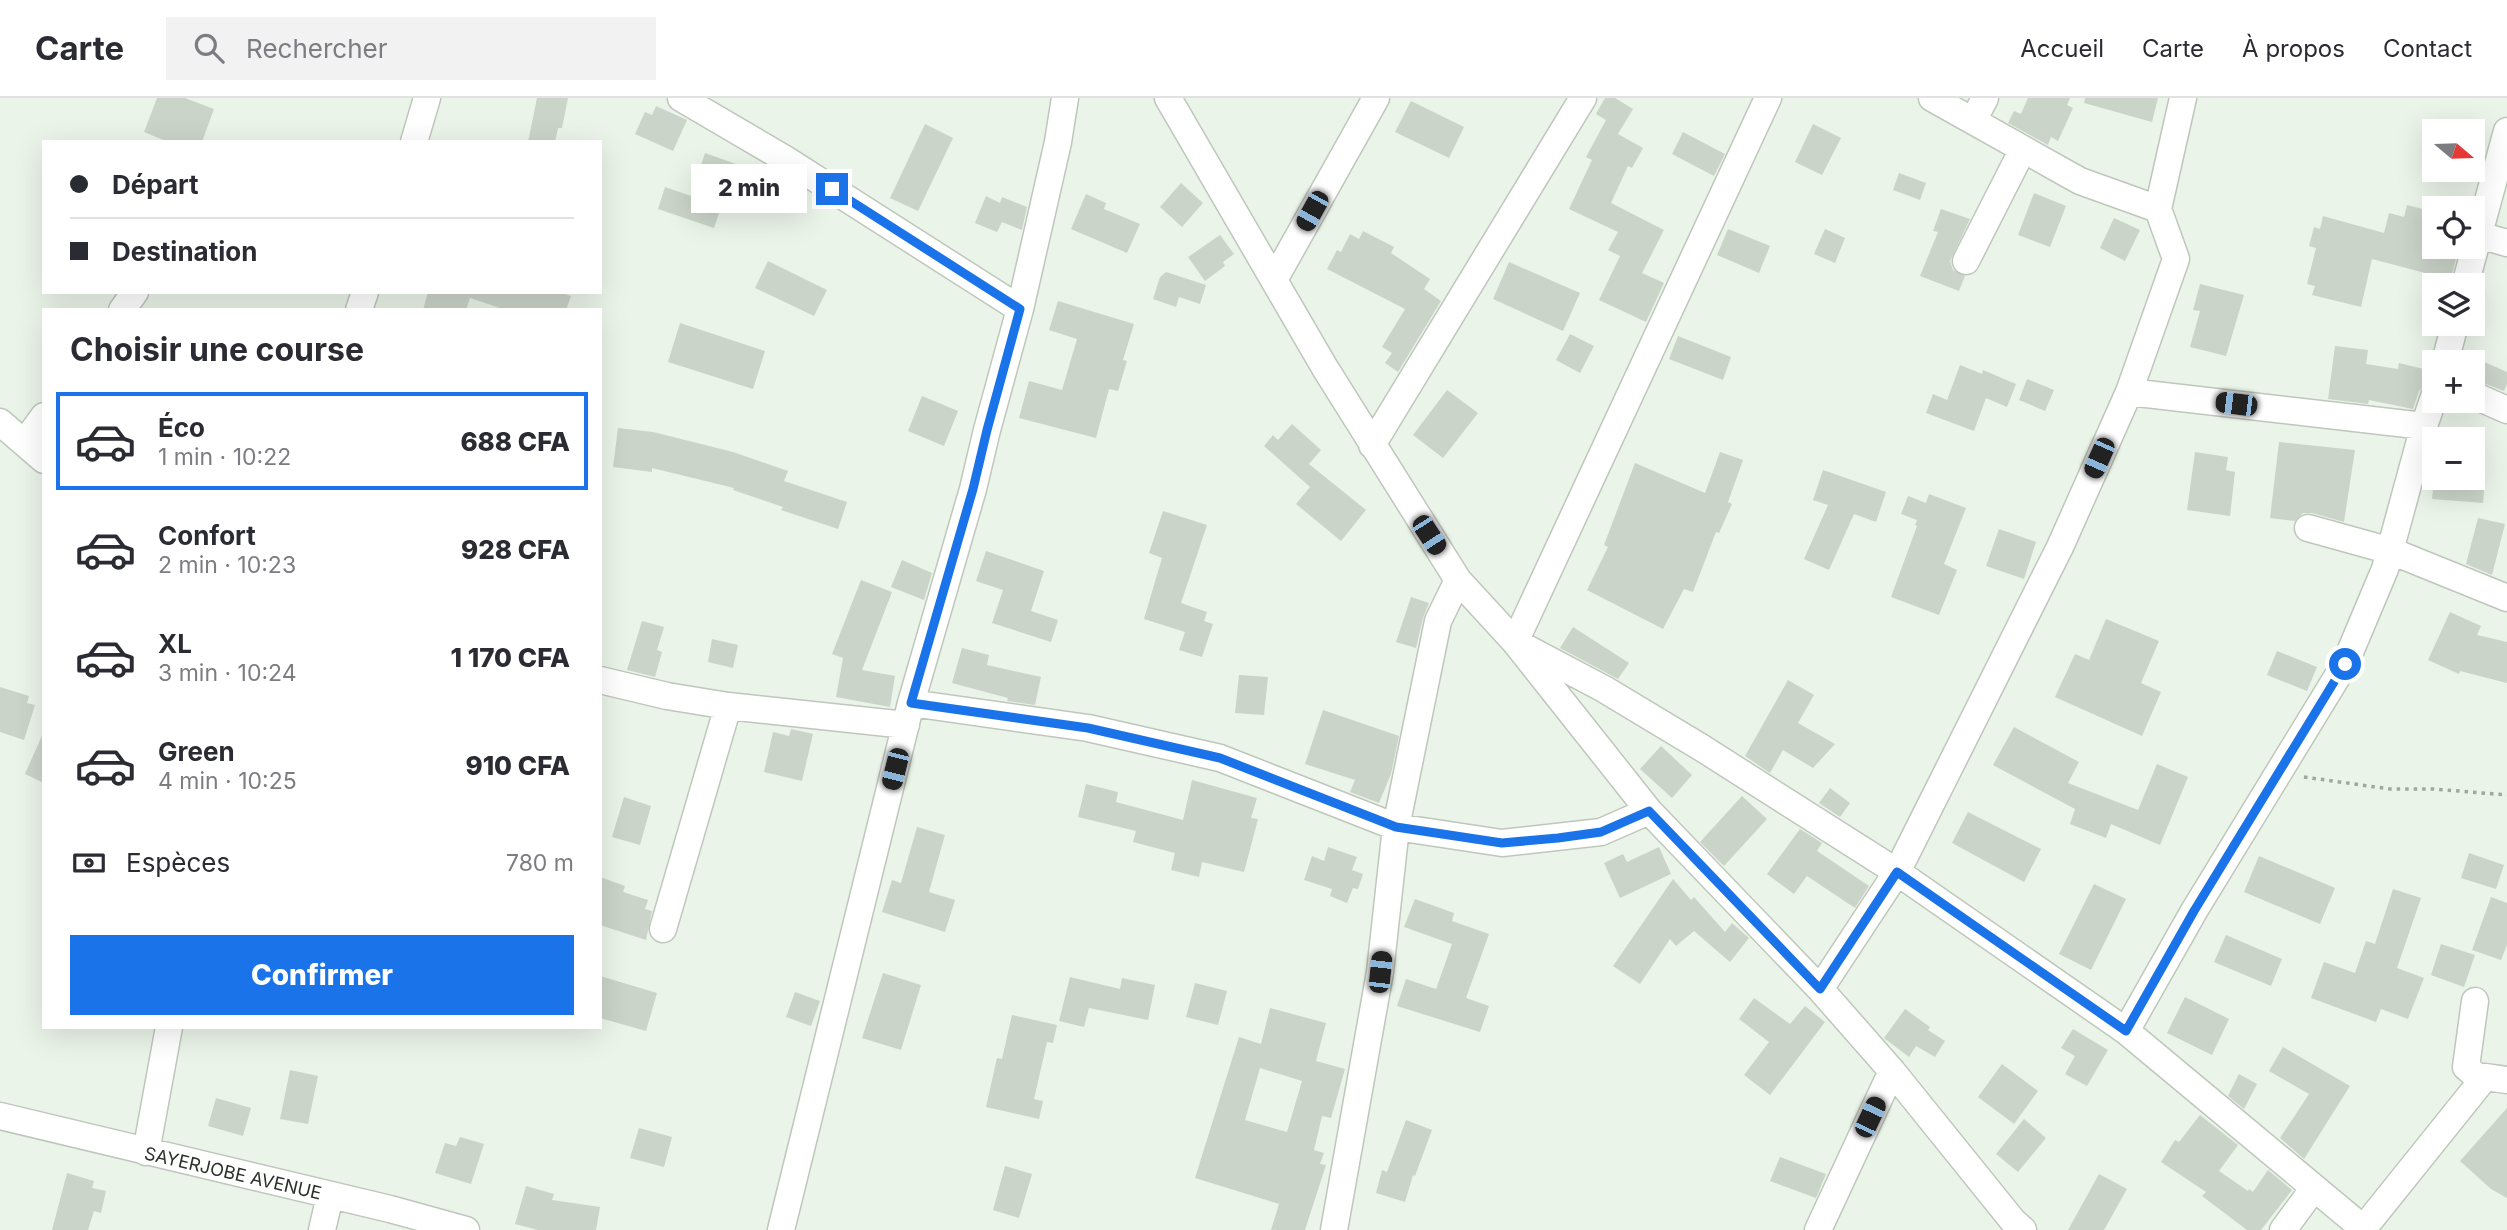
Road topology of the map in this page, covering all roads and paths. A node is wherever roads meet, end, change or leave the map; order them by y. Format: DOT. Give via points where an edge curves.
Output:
graph roads {
  1 [pos="426,98"];
  2 [pos="681,98"];
  3 [pos="1065,98"];
  4 [pos="1168,98"];
  5 [pos="1377,98"];
  6 [pos="1583,98"];
  7 [pos="1768,98"];
  8 [pos="1932,98"];
  9 [pos="2183,98"];
  10 [pos="1979,109"];
  11 [pos="2507,131"];
  12 [pos="415,140"];
  13 [pos="2023,149"];
  14 [pos="2158,209"];
  15 [pos="2485,212"];
  16 [pos="2485,236"];
  17 [pos="2507,243"];
  18 [pos="1966,261"];
  19 [pos="1274,279"];
  20 [pos="1020,309"];
  21 [pos="2129,392"];
  22 [pos="2485,400"];
  23 [pos="2507,410"];
  24 [pos="2428,413"];
  25 [pos="0,422"];
  26 [pos="42,423"];
  27 [pos="2424,426"];
  28 [pos="1372,445"];
  29 [pos="34,451"];
  30 [pos="2308,528"];
  31 [pos="2390,551"];
  32 [pos="1458,580"];
  33 [pos="2507,598"];
  34 [pos="1515,642"];
  35 [pos="602,680"];
  36 [pos="728,706"];
  37 [pos="909,714"];
  38 [pos="2279,771"];
  39 [pos="2507,795"];
  40 [pos="1649,811"];
  41 [pos="1396,827"];
  42 [pos="1897,872"];
  43 [pos="663,929"];
  44 [pos="1820,989"];
  45 [pos="2475,1001"];
  46 [pos="169,1029"];
  47 [pos="2126,1031"];
  48 [pos="1892,1071"];
  49 [pos="2495,1081"];
  50 [pos="0,1116"];
  51 [pos="146,1152"];
  52 [pos="2314,1188"];
  53 [pos="330,1196"];
  54 [pos="2015,1227"];
  55 [pos="2364,1229"];
  56 [pos="322,1230"];
  57 [pos="466,1230"];
  58 [pos="781,1230"];
  59 [pos="1334,1230"];
  60 [pos="1818,1230"];
  61 [pos="2283,1230"];
  1 -- 12 [label="street"];
  2 -- 20 [label="street"];
  3 -- 20 [label="street"];
  4 -- 19 [label="street"];
  5 -- 19 [label="street"];
  6 -- 28 [label="street"];
  7 -- 34 [label="street"];
  8 -- 10 [label="street"];
  9 -- 14 [label="street"];
  10 -- 13 [label="street"];
  11 -- 15 [label="street"];
  13 -- 14 [label="street" via="2080,181"];
  13 -- 18 [label="street"];
  14 -- 21 [label="street" via="2176,259"];
  16 -- 17 [label="street"];
  19 -- 28 [label="street"];
  20 -- 37 [label="street"];
  21 -- 27 [label="street"];
  21 -- 42 [label="street" via="2060,547"];
  22 -- 23 [label="street"];
  24 -- 27 [label="street"];
  25 -- 29 [label="street"];
  26 -- 29 [label="street"];
  27 -- 31 [label="street"];
  28 -- 32 [label="street"];
  30 -- 31 [label="street"];
  31 -- 33 [label="street"];
  31 -- 38 [label="street" via="2345,664"];
  32 -- 34 [label="street"];
  32 -- 41 [label="street" via="1438,621"];
  34 -- 40 [label="street"];
  34 -- 42 [label="street" via="1703,748"];
  35 -- 36 [label="street"];
  36 -- 37 [label="street"];
  36 -- 43 [label="street"];
  37 -- 41 [label="street" via="1088,728 1220,758"];
  37 -- 58 [label="street"];
  38 -- 39 [label="path" via="2390,789"];
  38 -- 47 [label="street"];
  40 -- 41 [label="street" via="1601,832 1502,843"];
  40 -- 44 [label="street"];
  41 -- 59 [label="street" via="1380,972"];
  42 -- 44 [label="street"];
  42 -- 47 [label="street"];
  44 -- 48 [label="street"];
  45 -- 49 [label="street" via="2466,1067"];
  46 -- 51 [label="street"];
  47 -- 52 [label="street"];
  48 -- 54 [label="street"];
  48 -- 60 [label="street"];
  49 -- 55 [label="street"];
  50 -- 51 [label="street, SAYERJOBE AVENUE"];
  51 -- 53 [label="street, SAYERJOBE AVENUE"];
  52 -- 55 [label="street"];
  52 -- 61 [label="street"];
  53 -- 56 [label="street"];
  53 -- 57 [label="street, SAYERJOBE AVENUE"];
}
